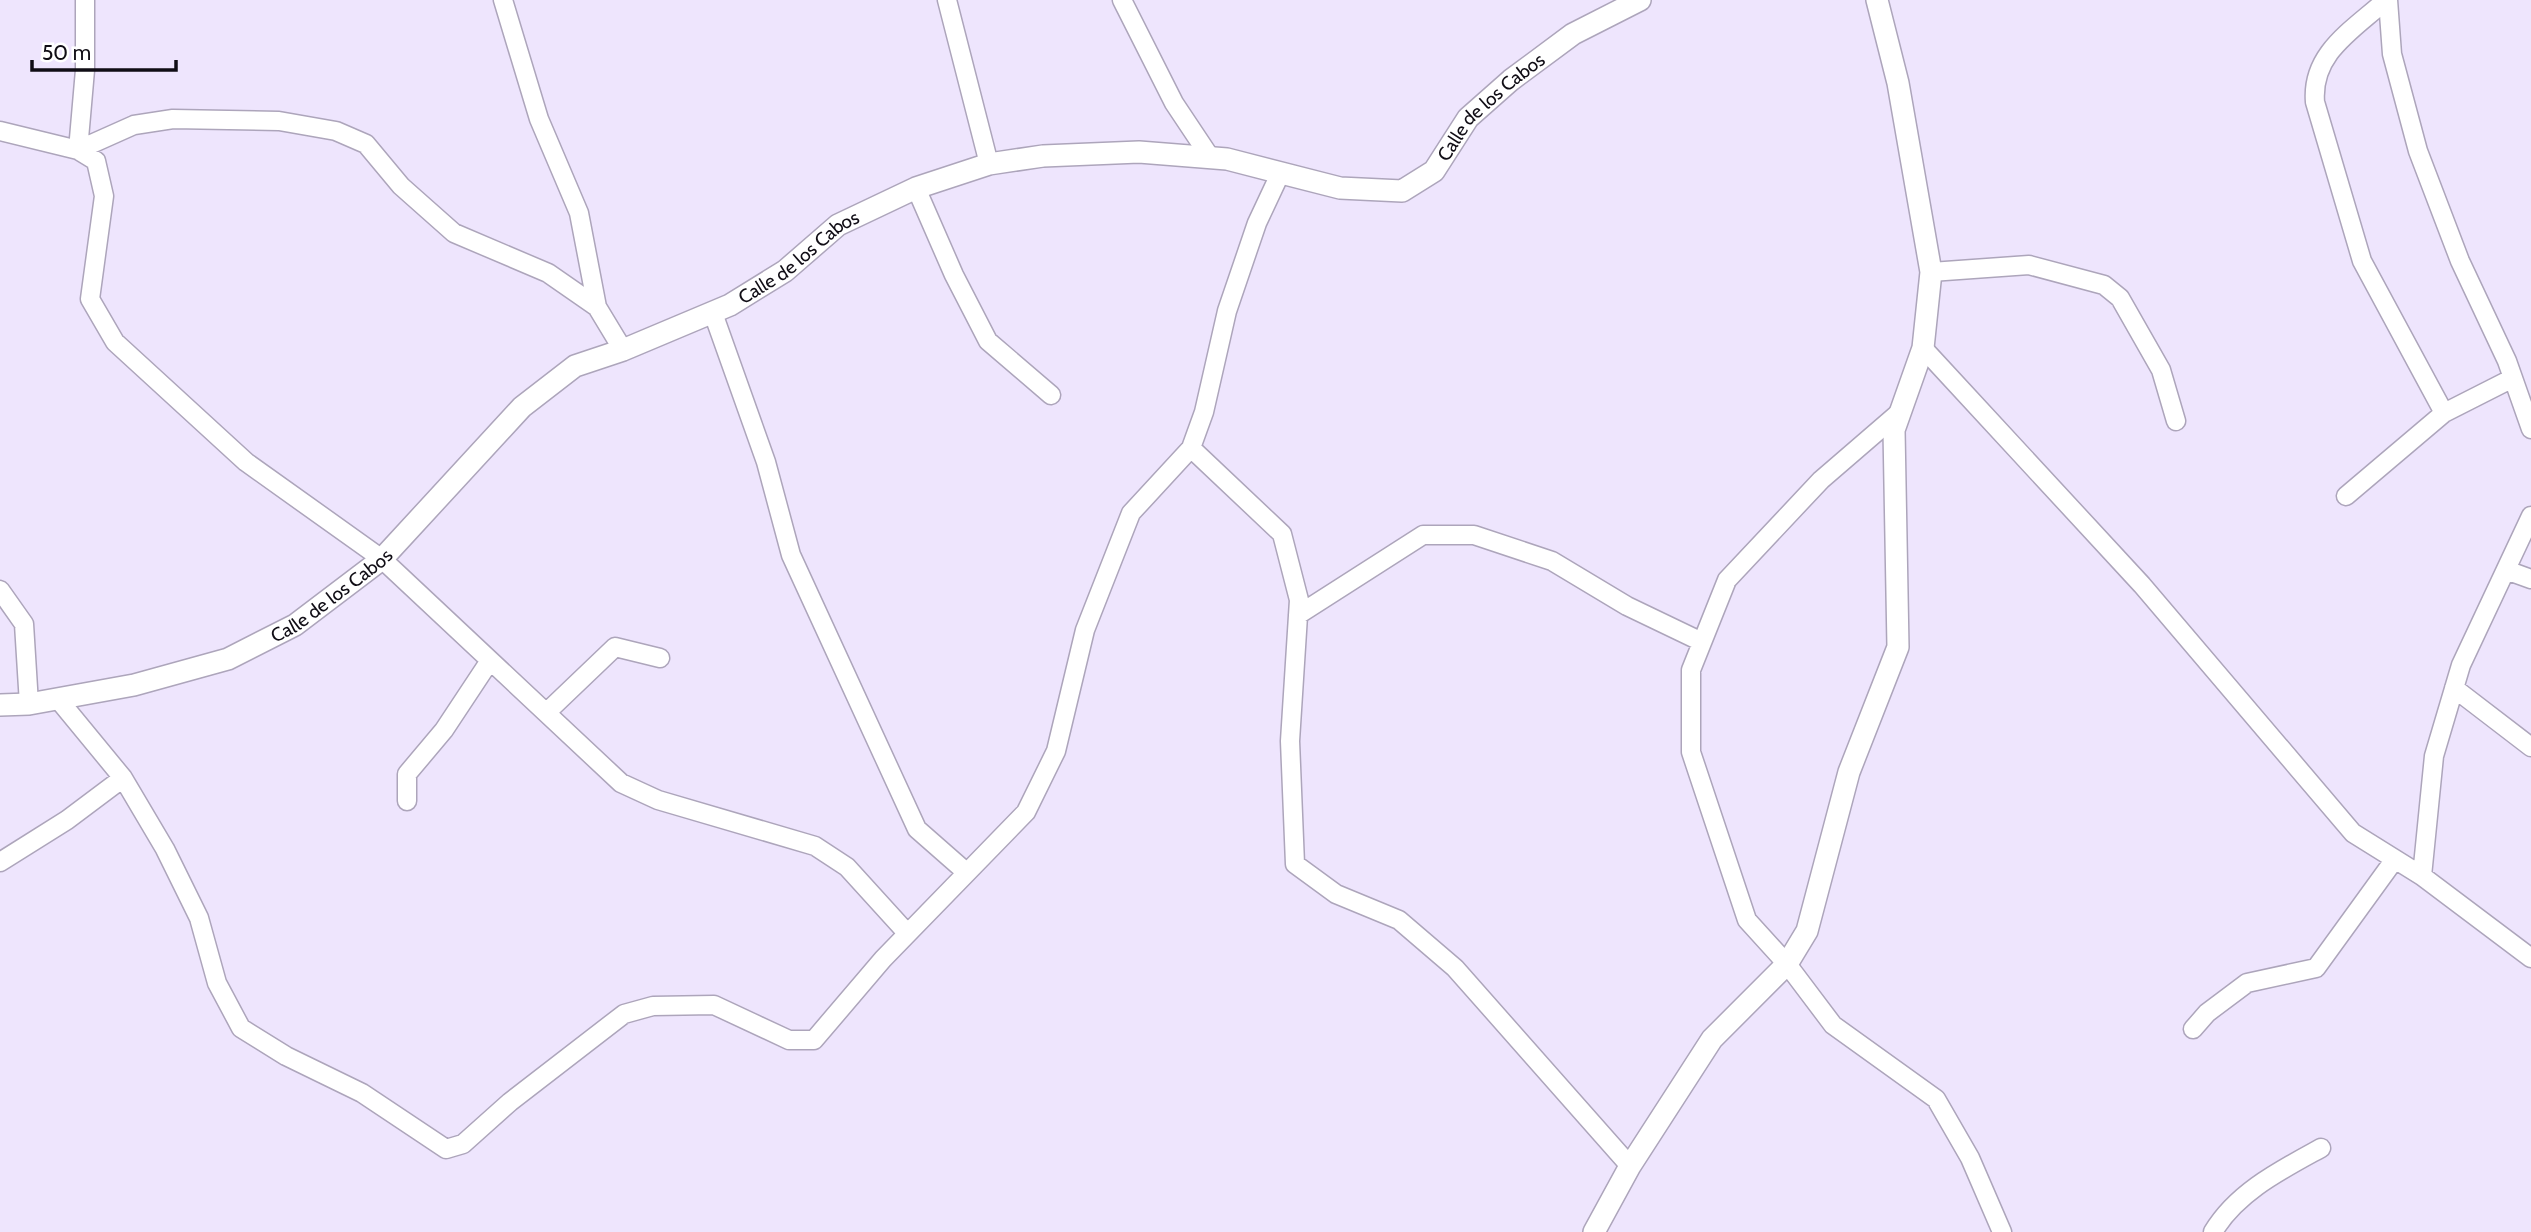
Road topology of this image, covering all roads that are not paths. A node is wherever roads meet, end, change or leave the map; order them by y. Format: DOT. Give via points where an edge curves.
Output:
graph roads {
  1 [pos="85,0"];
  2 [pos="503,0"];
  3 [pos="947,0"];
  4 [pos="1122,0"];
  5 [pos="1640,0"];
  6 [pos="1877,0"];
  7 [pos="2387,0"];
  8 [pos="0,131"];
  9 [pos="78,150"];
  10 [pos="1210,157"];
  11 [pos="989,163"];
  12 [pos="1280,174"];
  13 [pos="916,188"];
  14 [pos="1931,272"];
  15 [pos="597,307"];
  16 [pos="713,313"];
  17 [pos="1923,348"];
  18 [pos="623,350"];
  19 [pos="2513,378"];
  20 [pos="1051,396"];
  21 [pos="1901,411"];
  22 [pos="2444,413"];
  23 [pos="2176,421"];
  24 [pos="2531,429"];
  25 [pos="1191,448"];
  26 [pos="2346,496"];
  27 [pos="2531,516"];
  28 [pos="382,559"];
  29 [pos="2506,570"];
  30 [pos="2531,579"];
  31 [pos="0,590"];
  32 [pos="1298,615"];
  33 [pos="1702,642"];
  34 [pos="660,658"];
  35 [pos="489,662"];
  36 [pos="2454,688"];
  37 [pos="58,699"];
  38 [pos="29,704"];
  39 [pos="0,705"];
  40 [pos="547,712"];
  41 [pos="2531,747"];
  42 [pos="123,778"];
  43 [pos="407,801"];
  44 [pos="2395,859"];
  45 [pos="0,862"];
  46 [pos="966,872"];
  47 [pos="2422,876"];
  48 [pos="907,933"];
  49 [pos="2531,958"];
  50 [pos="1787,964"];
  51 [pos="2193,1029"];
  52 [pos="2321,1148"];
  53 [pos="1630,1166"];
  54 [pos="1594,1232"];
  55 [pos="2002,1232"];
  56 [pos="2213,1232"];
  1 -- 9 [label="street"];
  2 -- 15 [label="street" via="540,119 579,213"];
  3 -- 11 [label="street"];
  4 -- 10 [label="street" via="1174,103"];
  5 -- 12 [label="street, Calle de los Cabos" via="1573,34 1511,80 1468,118 1434,171 1402,191 1340,188"];
  6 -- 14 [label="street" via="1898,83"];
  7 -- 19 [label="street" via="2392,54 2418,151 2460,261"];
  7 -- 22 [label="street" via="2318,66 2315,102 2362,261"];
  8 -- 9 [label="street"];
  9 -- 15 [label="street" via="134,125 173,119 279,121 336,131 366,144 401,186 454,233 548,273"];
  9 -- 28 [label="street" via="96,161 104,196 90,299 116,342 246,462"];
  10 -- 11 [label="street, Calle de los Cabos" via="1139,152"];
  10 -- 12 [label="street, Calle de los Cabos"];
  11 -- 13 [label="street, Calle de los Cabos"];
  12 -- 25 [label="street" via="1257,223 1227,311"];
  13 -- 16 [label="street, Calle de los Cabos" via="838,225 785,271"];
  13 -- 20 [label="street" via="988,341"];
  14 -- 17 [label="street"];
  14 -- 23 [label="street" via="2029,265 2104,285 2120,298 2161,370"];
  15 -- 18 [label="street"];
  16 -- 18 [label="street, Calle de los Cabos"];
  16 -- 46 [label="street" via="766,462 791,555 812,602 917,829"];
  17 -- 21 [label="street"];
  17 -- 44 [label="street" via="2142,585 2353,833"];
  18 -- 28 [label="street, Calle de los Cabos" via="575,366 522,407"];
  19 -- 22 [label="street"];
  19 -- 24 [label="street"];
  21 -- 33 [label="street" via="1821,480 1727,579"];
  21 -- 50 [label="street" via="1894,430 1898,647 1849,772 1807,931"];
  22 -- 26 [label="street"];
  25 -- 32 [label="street" via="1282,534 1299,600"];
  25 -- 46 [label="street" via="1131,513 1085,630 1056,751 1026,812"];
  27 -- 29 [label="street"];
  28 -- 35 [label="street"];
  28 -- 37 [label="street, Calle de los Cabos" via="295,625 228,659 134,685"];
  29 -- 30 [label="street"];
  29 -- 36 [label="street"];
  31 -- 38 [label="street" via="24,624"];
  32 -- 33 [label="street" via="1423,536 1474,535 1552,561 1627,606"];
  32 -- 53 [label="street" via="1290,740 1295,864 1336,894 1399,920 1455,968"];
  33 -- 50 [label="street" via="1691,670 1691,752 1747,920"];
  34 -- 40 [label="street" via="615,646"];
  35 -- 40 [label="street"];
  35 -- 43 [label="street" via="444,730 407,774"];
  36 -- 41 [label="street"];
  36 -- 47 [label="street" via="2434,756"];
  37 -- 38 [label="street, Calle de los Cabos"];
  37 -- 42 [label="street"];
  38 -- 39 [label="street, Calle de los Cabos"];
  40 -- 48 [label="street" via="621,783 658,800 815,846 847,867"];
  42 -- 45 [label="street"];
  42 -- 48 [label="street" via="199,918 217,983 241,1028 362,1093 446,1149 463,1144 624,1014 653,1006 714,1005 789,1040 814,1040"];
  44 -- 47 [label="street"];
  44 -- 51 [label="street" via="2316,968 2247,983"];
  46 -- 48 [label="street"];
  47 -- 49 [label="street"];
  50 -- 53 [label="street" via="1712,1039"];
  50 -- 55 [label="street" via="1833,1025 1936,1099 1970,1158"];
  52 -- 56 [label="street" via="2264,1179 2222,1217"];
  53 -- 54 [label="street"];
}
